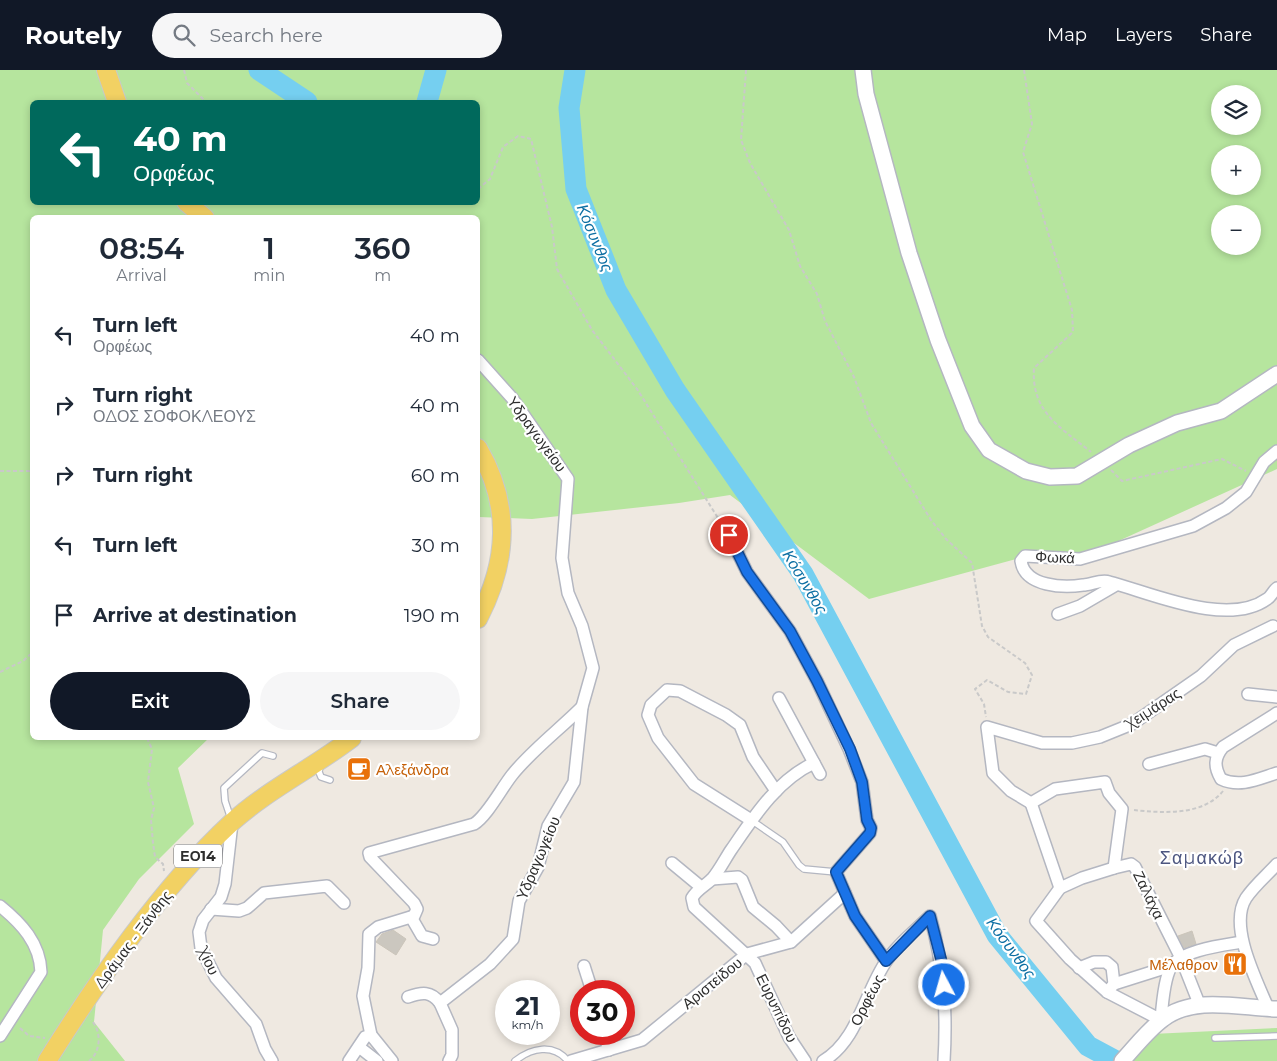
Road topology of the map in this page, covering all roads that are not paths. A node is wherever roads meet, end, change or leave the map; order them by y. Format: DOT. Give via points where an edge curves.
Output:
graph roads {
  1 [pos="106,70"];
  2 [pos="863,70"];
  3 [pos="116,100"];
  4 [pos="190,205"];
  5 [pos="201,215"];
  6 [pos="480,362"];
  7 [pos="1277,374"];
  8 [pos="1277,451"];
  9 [pos="480,453"];
  10 [pos="729,535"];
  11 [pos="1116,584"];
  12 [pos="1276,586"];
  13 [pos="1058,614"];
  14 [pos="480,615"];
  15 [pos="1276,627"];
  16 [pos="1248,694"];
  17 [pos="1277,697"];
  18 [pos="779,698"];
  19 [pos="582,707"];
  20 [pos="1277,713"];
  21 [pos="349,740"];
  22 [pos="1218,753"];
  23 [pos="273,756"];
  24 [pos="318,761"];
  25 [pos="814,763"];
  26 [pos="1149,764"];
  27 [pos="1277,773"];
  28 [pos="820,774"];
  29 [pos="330,780"];
  30 [pos="776,791"];
  31 [pos="1031,802"];
  32 [pos="751,820"];
  33 [pos="232,822"];
  34 [pos="672,863"];
  35 [pos="1277,864"];
  36 [pos="1114,868"];
  37 [pos="836,872"];
  38 [pos="712,879"];
  39 [pos="701,887"];
  40 [pos="1060,888"];
  41 [pos="845,893"];
  42 [pos="344,903"];
  43 [pos="0,906"];
  44 [pos="211,910"];
  45 [pos="411,917"];
  46 [pos="433,939"];
  47 [pos="791,942"];
  48 [pos="1242,942"];
  49 [pos="747,954"];
  50 [pos="1181,958"];
  51 [pos="886,961"];
  52 [pos="584,966"];
  53 [pos="1171,966"];
  54 [pos="1079,968"];
  55 [pos="588,980"];
  56 [pos="1111,988"];
  57 [pos="408,997"];
  58 [pos="440,1003"];
  59 [pos="1200,1006"];
  60 [pos="1272,1008"];
  61 [pos="1161,1020"];
  62 [pos="370,1035"];
  63 [pos="0,1036"];
  64 [pos="1277,1036"];
  65 [pos="1215,1038"];
  66 [pos="607,1045"];
  67 [pos="359,1047"];
  68 [pos="609,1050"];
  69 [pos="47,1061"];
  70 [pos="272,1061"];
  71 [pos="349,1061"];
  72 [pos="377,1061"];
  73 [pos="392,1061"];
  74 [pos="449,1061"];
  75 [pos="515,1061"];
  76 [pos="569,1061"];
  77 [pos="805,1061"];
  78 [pos="824,1061"];
  79 [pos="944,1061"];
  80 [pos="1122,1061"];
  1 -- 3 [label="main road"];
  2 -- 7 [label="street" via="866,94 909,253 938,340 972,426 989,450 1026,472 1050,477 1076,476 1176,422 1221,411"];
  4 -- 5 [label="main road"];
  6 -- 19 [label="street, Υδραγωγείου" via="518,406 568,479 562,558 568,593 594,668"];
  8 -- 11 [label="street, Φωκά" via="1254,475 1246,492 1226,508 1193,526 1080,559 1025,556 1021,562 1032,577 1046,585 1082,586 1107,581"];
  9 -- 14 [label="main road" via="498,494 503,532 500,564"];
  10 -- 37 [label="street" via="747,572 790,631 817,681 862,782 870,833"];
  11 -- 12 [label="street, Φωκά" via="1179,604 1213,609 1247,608 1267,599"];
  11 -- 13 [label="street" via="1080,606"];
  15 -- 31 [label="street, Χειμάρας" via="1234,645 1201,676 1132,724 1100,737 1072,743 1042,742 987,727 994,773 1011,791"];
  16 -- 17 [label="street"];
  18 -- 25 [label="street"];
  19 -- 45 [label="street" via="512,774 494,797 483,819 371,851 370,857 414,904 417,910"];
  19 -- 58 [label="street, Υδραγωγείου" via="574,782 548,826 538,867 519,901 513,939 490,964"];
  20 -- 22 [label="street"];
  21 -- 24 [label="main road, Δράμας - Ξάνθης / ΕΟ14"];
  22 -- 26 [label="street" via="1205,748"];
  22 -- 27 [label="street" via="1216,771 1230,783 1242,784"];
  23 -- 33 [label="lane" via="262,753 224,788"];
  24 -- 29 [label="lane" via="320,774"];
  24 -- 33 [label="main road, Δράμας - Ξάνθης / ΕΟ14"];
  25 -- 28 [label="street"];
  25 -- 30 [label="street"];
  30 -- 32 [label="street"];
  30 -- 32 [label="street" via="753,756 740,725 726,715 680,691 667,690 651,705 648,715 658,738 694,784"];
  31 -- 36 [label="street, Ζαλάχα" via="1055,789 1102,782 1107,785 1109,793 1122,809"];
  31 -- 40 [label="street"];
  32 -- 37 [label="lane" via="783,842 798,866"];
  32 -- 38 [label="street"];
  33 -- 44 [label="street, Χίου" via="225,884 221,897"];
  33 -- 69 [label="main road, Δράμας - Ξάνθης / ΕΟ14" via="195,860 141,926"];
  34 -- 39 [label="street"];
  35 -- 48 [label="street" via="1246,899 1240,922"];
  36 -- 40 [label="street"];
  36 -- 50 [label="street, Ζαλάχα" via="1131,864 1135,867"];
  37 -- 41 [label="street"];
  38 -- 39 [label="street"];
  38 -- 47 [label="street" via="738,877 742,880 753,907"];
  39 -- 49 [label="street, Ευρυπίδου" via="692,898 694,907"];
  40 -- 54 [label="street" via="1036,921"];
  41 -- 47 [label="street, Αριστείδου"];
  41 -- 51 [label="street" via="855,916"];
  42 -- 44 [label="street" via="328,886 264,892 247,908"];
  43 -- 63 [label="street" via="28,931 41,966 39,977"];
  44 -- 70 [label="street, Χίου" via="199,932 201,948 216,978 256,1024 264,1049"];
  45 -- 46 [label="street" via="422,936"];
  45 -- 62 [label="street" via="378,927 369,934 363,996"];
  47 -- 49 [label="street, Αριστείδου"];
  48 -- 50 [label="street"];
  48 -- 60 [label="street"];
  49 -- 68 [label="street, Αριστείδου" via="642,1040"];
  49 -- 77 [label="street, Ευρυπίδου" via="789,1037"];
  50 -- 53 [label="street"];
  50 -- 59 [label="street"];
  51 -- 78 [label="street, Ορφέως" via="849,1034"];
  51 -- 79 [label="street, Ορφέως" via="930,916 942,963 946,1030"];
  52 -- 55 [label="street"];
  53 -- 56 [label="street"];
  53 -- 61 [label="street"];
  54 -- 56 [label="street"];
  54 -- 56 [label="street" via="1094,962 1106,962 1112,967"];
  56 -- 61 [label="street"];
  57 -- 58 [label="street" via="429,994"];
  58 -- 74 [label="street" via="452,1030"];
  59 -- 60 [label="street"];
  59 -- 61 [label="street" via="1180,1009"];
  61 -- 80 [label="street"];
  62 -- 67 [label="street"];
  62 -- 73 [label="street"];
  64 -- 65 [label="lane"];
  66 -- 68 [label="street"];
  67 -- 71 [label="street"];
  67 -- 72 [label="street"];
  68 -- 76 [label="street, Αριστείδου"];
  75 -- 76 [label="lane" via="526,1053 545,1048"];
}
